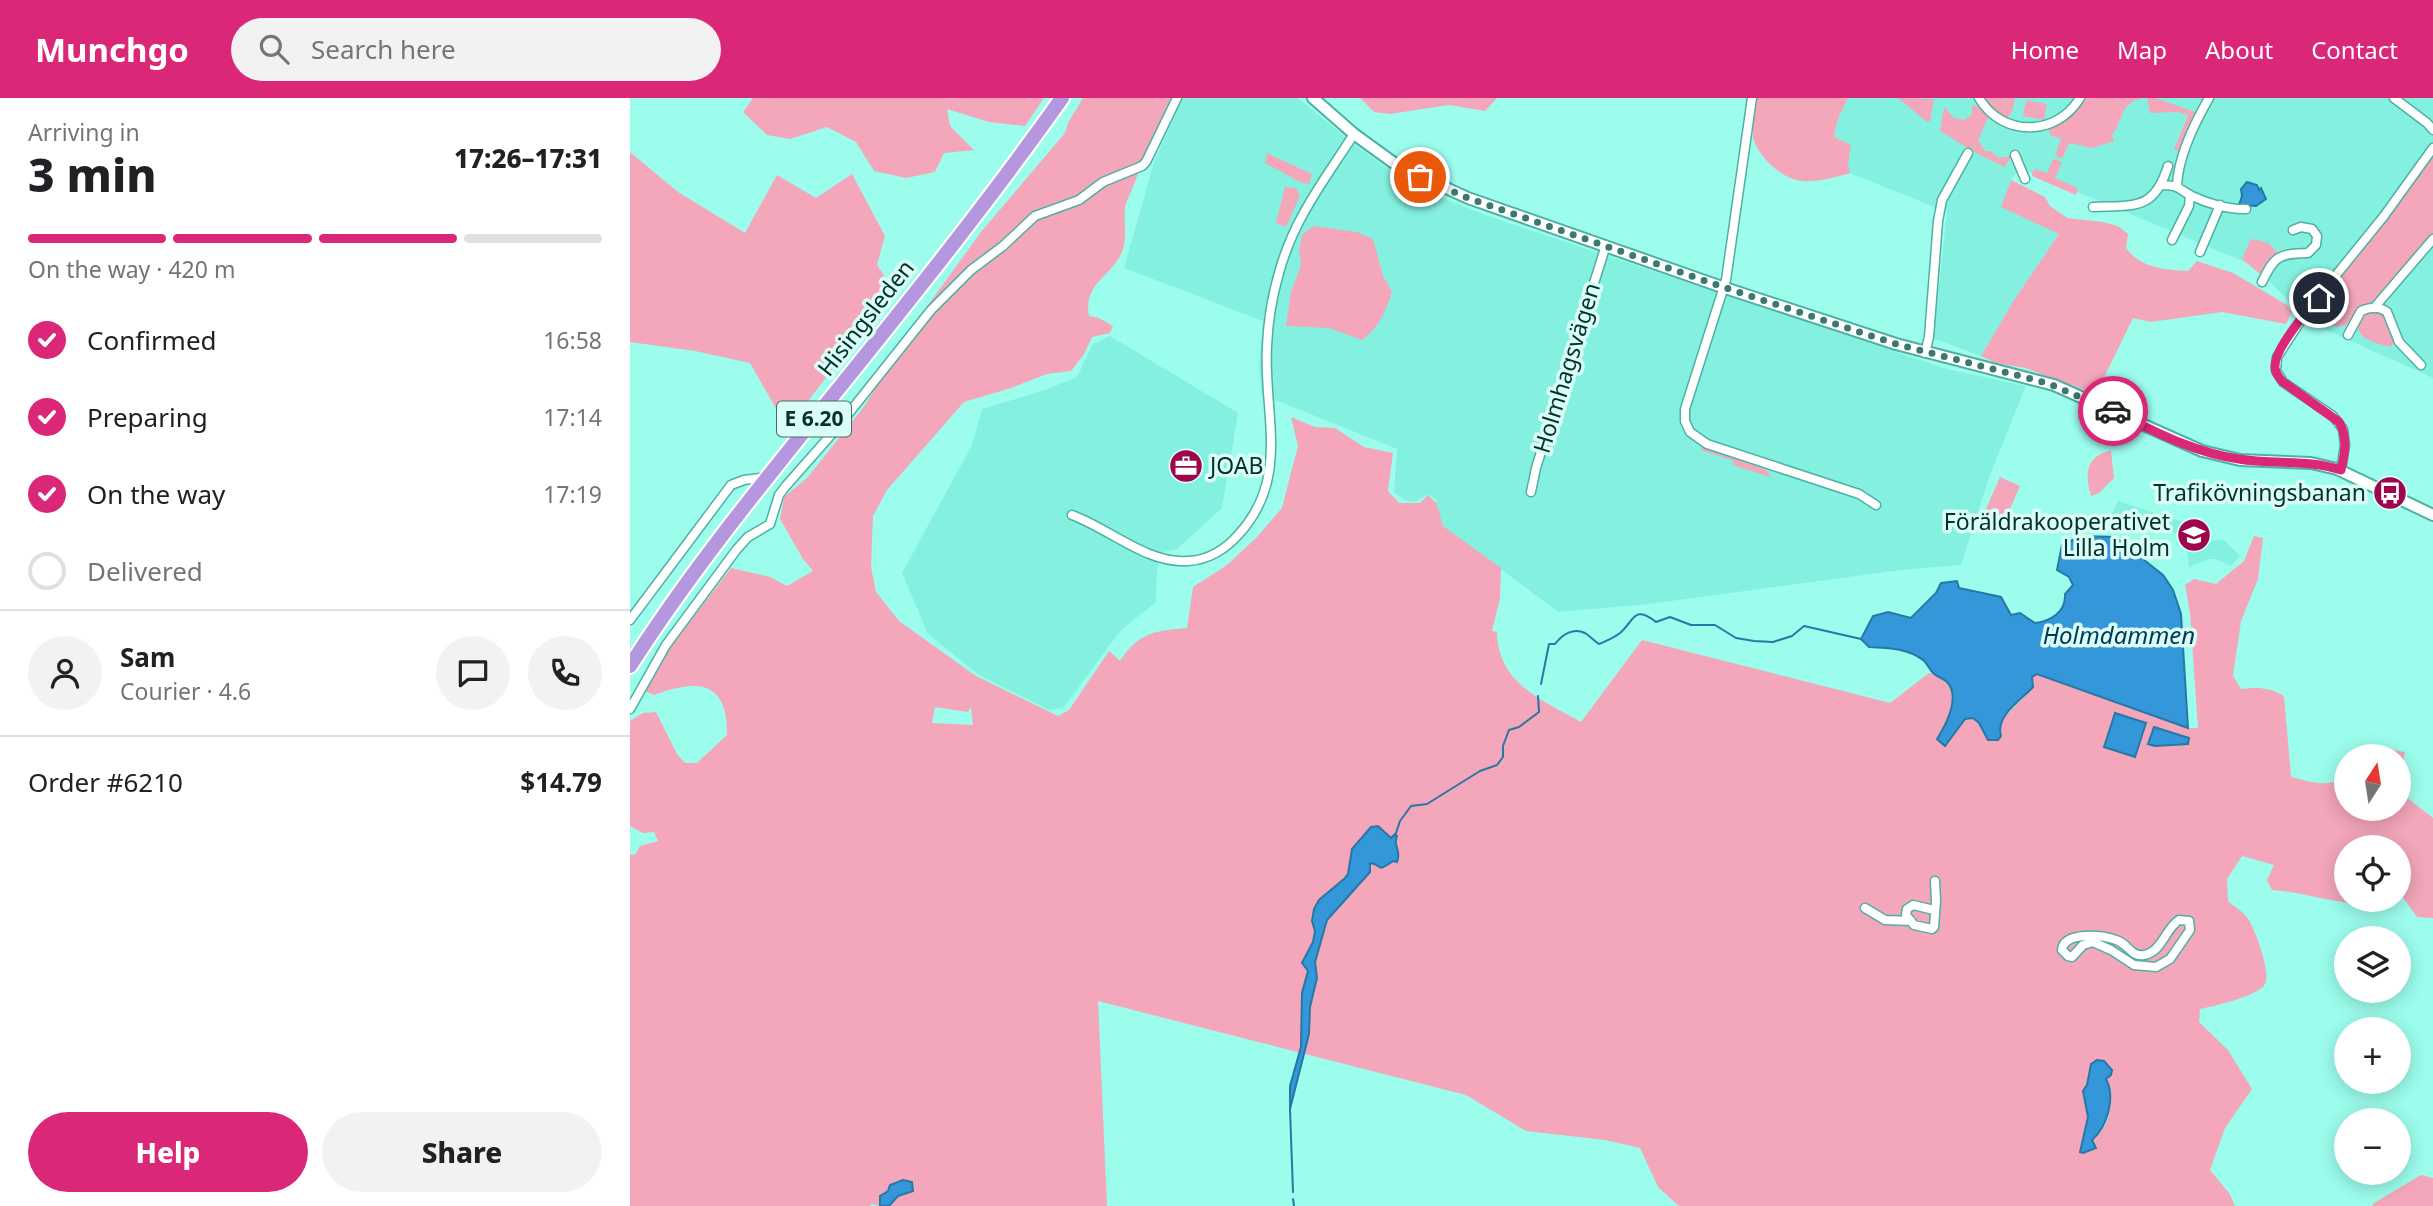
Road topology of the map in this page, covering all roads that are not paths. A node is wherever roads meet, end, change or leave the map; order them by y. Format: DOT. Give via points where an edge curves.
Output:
graph roads {
  1 [pos="1062,98"];
  2 [pos="1177,98"];
  3 [pos="1313,98"];
  4 [pos="1752,98"];
  5 [pos="1979,98"];
  6 [pos="2080,98"];
  7 [pos="2209,98"];
  8 [pos="2394,98"];
  9 [pos="2433,130"];
  10 [pos="1354,134"];
  11 [pos="2433,148"];
  12 [pos="1968,153"];
  13 [pos="2015,155"];
  14 [pos="2168,166"];
  15 [pos="2025,179"];
  16 [pos="2161,185"];
  17 [pos="2177,186"];
  18 [pos="2190,195"];
  19 [pos="2220,205"];
  20 [pos="2093,207"];
  21 [pos="2246,209"];
  22 [pos="2293,230"];
  23 [pos="2433,239"];
  24 [pos="2172,240"];
  25 [pos="1606,245"];
  26 [pos="2200,252"];
  27 [pos="2262,282"];
  28 [pos="1723,287"];
  29 [pos="2374,308"];
  30 [pos="2348,335"];
  31 [pos="1925,352"];
  32 [pos="2421,365"];
  33 [pos="2341,470"];
  34 [pos="768,477"];
  35 [pos="1531,492"];
  36 [pos="1875,505"];
  37 [pos="1072,515"];
  38 [pos="2433,515"];
  39 [pos="630,620"];
  40 [pos="630,666"];
  41 [pos="630,709"];
  42 [pos="1935,881"];
  43 [pos="1866,908"];
  44 [pos="1934,910"];
  45 [pos="1911,921"];
  46 [pos="2067,940"];
  1 -- 34 [label="highway, Hisingsleden / E 6.20"];
  2 -- 41 [label="street" via="1142,166 1102,182 1079,200 1035,216 932,310 785,487 770,524 737,549 666,645"];
  3 -- 10 [label="street"];
  4 -- 28 [label="street"];
  5 -- 6 [label="street" via="1997,119 2027,128 2060,120"];
  7 -- 17 [label="street" via="2184,154"];
  8 -- 9 [label="street"];
  10 -- 25 [label="street" via="1398,166 1432,183"];
  10 -- 37 [label="street" via="1305,209 1279,273 1267,346 1271,460 1264,490 1242,530 1217,552 1179,562 1150,555"];
  11 -- 33 [label="street" via="2277,357 2276,371 2283,382 2343,429"];
  12 -- 31 [label="street" via="1942,200"];
  13 -- 15 [label="street"];
  14 -- 16 [label="street"];
  16 -- 17 [label="street"];
  16 -- 20 [label="street" via="2139,204"];
  17 -- 18 [label="street"];
  18 -- 19 [label="street"];
  18 -- 24 [label="street"];
  19 -- 21 [label="street"];
  19 -- 26 [label="street"];
  22 -- 27 [label="street" via="2312,229 2316,245 2308,253 2282,255"];
  23 -- 29 [label="street"];
  25 -- 28 [label="street"];
  25 -- 35 [label="street, Holmhagsvägen"];
  28 -- 31 [label="street"];
  28 -- 36 [label="street" via="1686,402 1685,421 1690,432 1716,448 1859,494"];
  29 -- 30 [label="street" via="2361,311"];
  29 -- 32 [label="street" via="2388,312 2399,342"];
  31 -- 33 [label="street" via="2054,385 2214,455"];
  33 -- 38 [label="street"];
  34 -- 39 [label="street" via="732,485"];
  34 -- 40 [label="highway, Hisingsleden / E 6.20" via="693,573"];
  42 -- 44 [label="street"];
  43 -- 45 [label="street" via="1885,920"];
  44 -- 45 [label="street" via="1913,905 1906,915"];
  44 -- 45 [label="street" via="1932,929"];
  46 -- 46 [label="street" via="2108,938 2141,955 2153,951 2176,922 2186,920 2191,925 2170,959 2156,967 2134,965 2093,942 2068,957 2062,947"];
}
